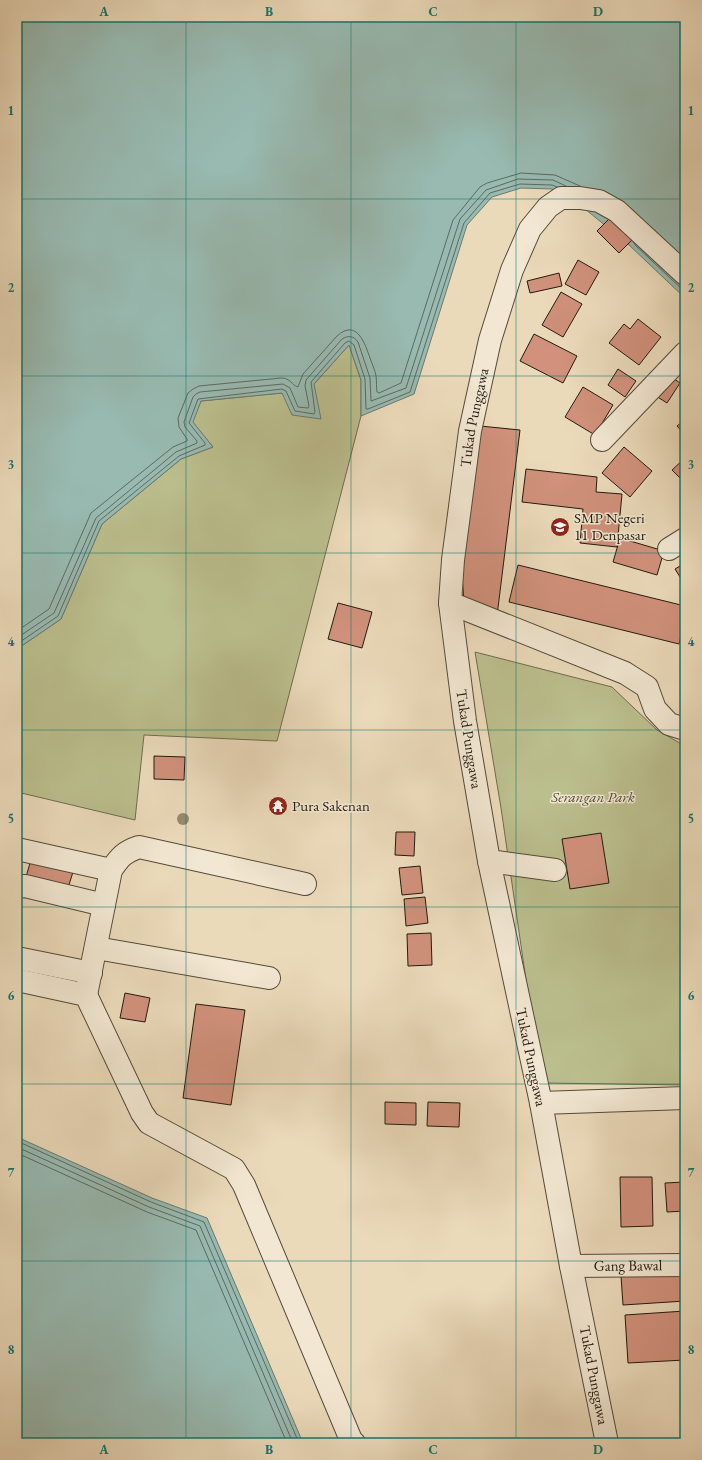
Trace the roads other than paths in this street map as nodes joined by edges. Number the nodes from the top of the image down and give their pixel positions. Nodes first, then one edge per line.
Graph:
1 (685, 274) edge
2 (685, 353) edge
3 (602, 440) dead end
4 (450, 603) junction
5 (685, 729) edge
6 (17, 849) edge
7 (489, 861) junction
8 (111, 870) junction
9 (555, 870) dead end
10 (305, 884) dead end
11 (17, 888) edge
12 (104, 905) junction
13 (96, 948) junction
14 (17, 958) edge
15 (91, 973) junction
16 (269, 978) dead end
17 (17, 980) edge
18 (86, 996) junction
19 (685, 1098) edge
20 (541, 1103) junction
21 (685, 1265) edge
22 (571, 1266) junction
23 (354, 1443) edge
24 (607, 1443) edge

1 - 4 street, Tukad Punggawa
2 - 3 street
4 - 5 street
4 - 7 street, Tukad Punggawa
6 - 8 street
7 - 9 street
7 - 20 street, Tukad Punggawa
8 - 10 street
8 - 12 street
11 - 12 street
12 - 13 street
13 - 15 street
13 - 16 street
14 - 15 street
15 - 18 street
17 - 18 street
18 - 23 street
19 - 20 street
20 - 22 street, Tukad Punggawa
21 - 22 street, Gang Bawal
22 - 24 street, Tukad Punggawa

